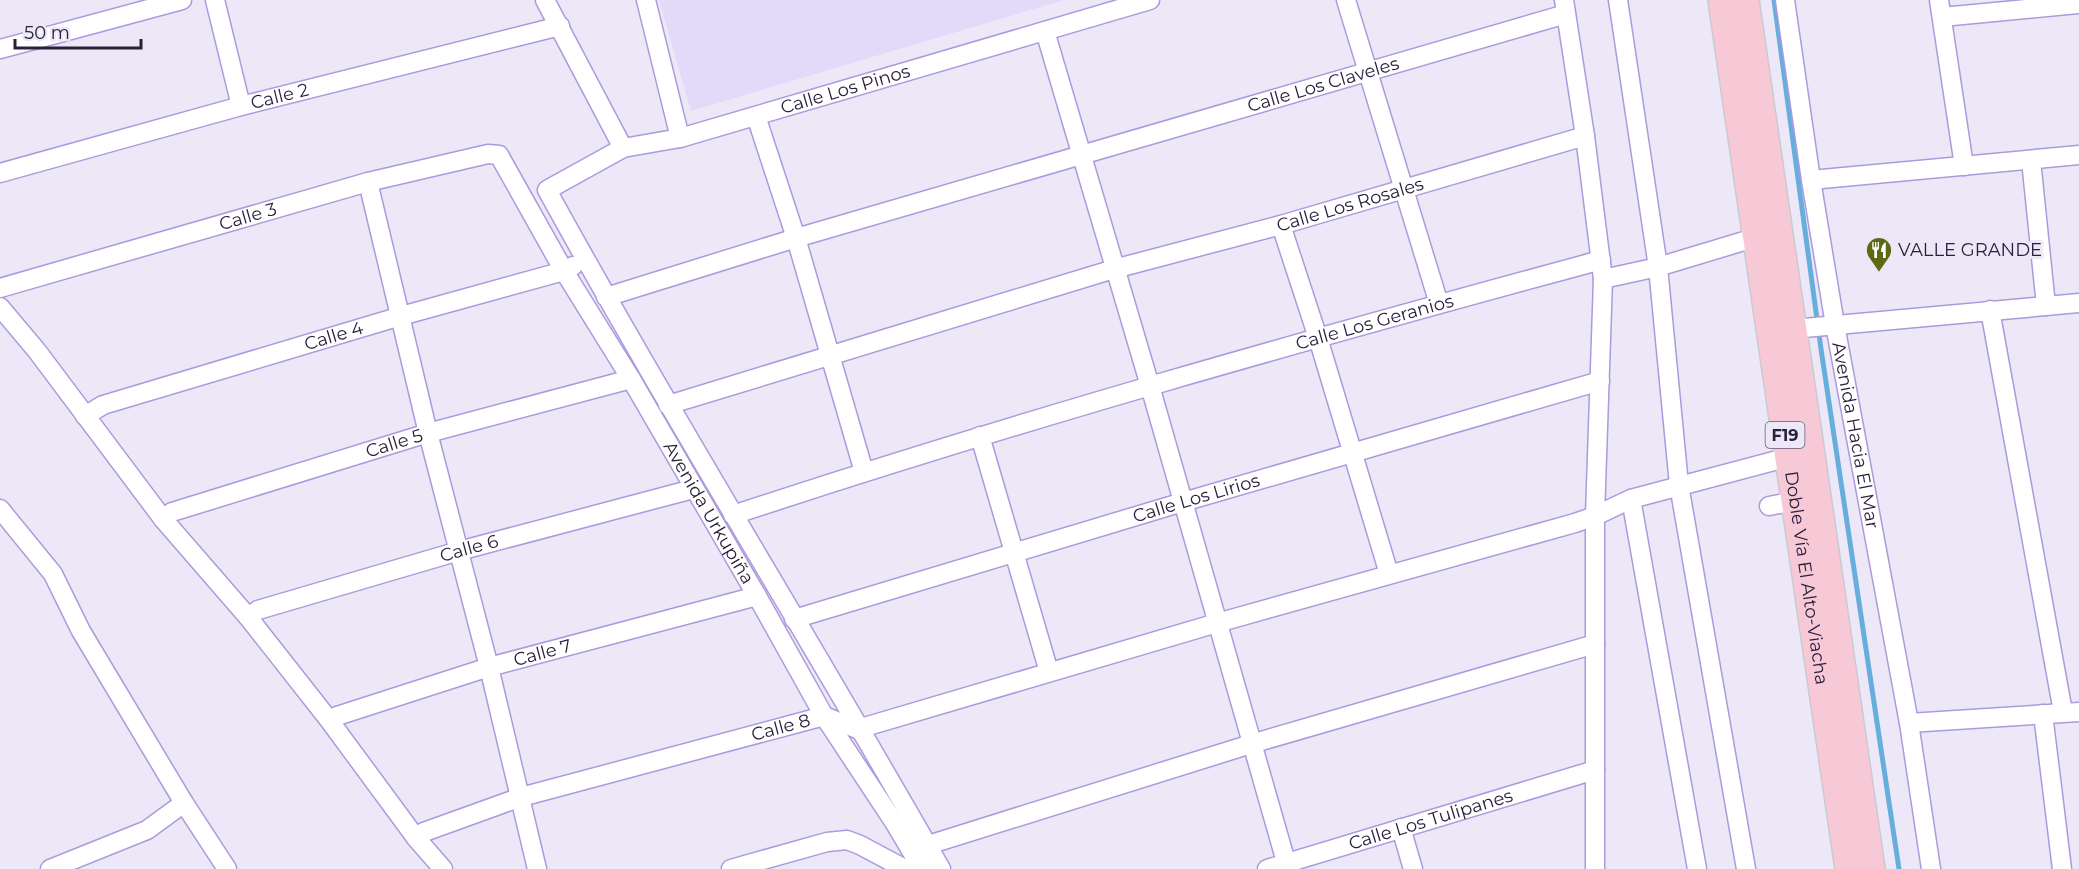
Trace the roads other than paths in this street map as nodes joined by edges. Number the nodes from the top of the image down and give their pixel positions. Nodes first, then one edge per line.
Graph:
1 (182, 0) edge
2 (215, 0) edge
3 (545, 0) edge
4 (646, 0) edge
5 (1150, 0) edge
6 (1346, 0) edge
7 (1618, 0) edge
8 (1722, 0) edge
9 (1745, 0) edge
10 (1785, 0) edge
11 (2079, 4) edge
12 (1565, 7) edge
13 (1941, 9) edge
14 (560, 26) junction
15 (1045, 31) junction
16 (0, 49) edge
17 (1367, 71) junction
18 (241, 106) junction
19 (756, 116) junction
20 (1585, 136) junction
21 (680, 138) junction
22 (623, 148) junction
23 (1082, 154) junction
24 (499, 155) joint
25 (2079, 155) edge
26 (2031, 160) junction
27 (1965, 166) junction
28 (0, 173) edge
29 (1810, 180) junction
30 (368, 182) junction
31 (1403, 189) junction
32 (1281, 225) junction
33 (1757, 237) junction
34 (796, 238) junction
35 (585, 260) junction
36 (1601, 260) junction
37 (1658, 267) junction
38 (1114, 269) junction
39 (564, 270) junction
40 (1603, 279) junction
41 (0, 288) edge
42 (606, 297) junction
43 (2079, 303) edge
44 (1439, 304) junction
45 (2046, 306) junction
46 (0, 307) edge
47 (1990, 310) junction
48 (401, 316) junction
49 (1828, 326) junction
50 (1798, 329) junction
51 (1318, 338) junction
52 (830, 356) junction
53 (631, 379) junction
54 (1600, 381) junction
55 (1150, 386) junction
56 (668, 405) junction
57 (86, 416) junction
58 (428, 433) junction
59 (980, 436) junction
60 (1354, 453) junction
61 (1789, 457) junction
62 (864, 472) junction
63 (1678, 485) junction
64 (693, 489) junction
65 (1631, 499) junction
66 (1183, 502) junction
67 (0, 509) edge
68 (733, 515) junction
69 (1595, 516) junction
70 (163, 519) junction
71 (459, 551) junction
72 (1014, 553) junction
73 (1389, 573) junction
74 (757, 596) junction
75 (248, 617) junction
76 (794, 619) junction
77 (1217, 622) junction
78 (1595, 644) junction
79 (489, 667) junction
80 (1049, 672) junction
81 (2071, 712) edge
82 (2043, 714) junction
83 (824, 716) junction
84 (329, 720) junction
85 (1909, 723) junction
86 (861, 728) junction
87 (1251, 744) junction
88 (1594, 770) junction
89 (521, 797) junction
90 (184, 803) junction
91 (1401, 828) junction
92 (416, 838) junction
93 (928, 845) junction
94 (1287, 866) edge
95 (50, 869) edge
96 (227, 869) edge
97 (443, 869) edge
98 (537, 869) edge
99 (731, 869) edge
100 (905, 869) edge
101 (922, 869) edge
102 (941, 869) edge
103 (1267, 869) edge
104 (1413, 869) edge
105 (1594, 869) edge
106 (1697, 869) edge
107 (1746, 869) edge
108 (1849, 869) edge
109 (1871, 869) edge
110 (1931, 869) edge
111 (2062, 869) edge

1 - 16 street
2 - 18 street
3 - 14 street
4 - 21 street
5 - 15 street, Calle Los Pinos
6 - 17 street
7 - 37 street
8 - 33 highway, Doble Vía El Alto-Viacha / F19
9 - 50 highway, Doble Vía El Alto-Viacha / F19
10 - 29 street, Avenida Hacia El Mar
11 - 13 street
12 - 17 street, Calle Los Claveles
12 - 20 street
13 - 27 street
14 - 18 street, Calle 2
14 - 22 street
15 - 19 street, Calle Los Pinos
15 - 23 street
17 - 23 street, Calle Los Claveles
17 - 31 street
18 - 28 street, Calle 2
19 - 21 street, Calle Los Pinos
19 - 34 street
20 - 31 street, Calle Los Rosales
20 - 36 street
21 - 22 street, Calle Los Pinos
22 - 35 street, Calle Los Pinos
23 - 34 street, Calle Los Claveles
23 - 38 street
24 - 30 street, Calle 3
24 - 39 street, Avenida Urkupiña
25 - 26 street
26 - 27 street
26 - 45 street
27 - 29 street
29 - 49 street, Avenida Hacia El Mar
30 - 41 street, Calle 3
30 - 48 street
31 - 32 street, Calle Los Rosales
31 - 44 street
32 - 38 street, Calle Los Rosales
32 - 51 street
33 - 37 street
33 - 61 highway, Doble Vía El Alto-Viacha / F19
34 - 42 street, Calle Los Claveles
34 - 52 street
35 - 39 street, Calle 4
35 - 42 street
36 - 40 street
36 - 44 street, Calle Los Geranios
37 - 40 street
37 - 63 street
38 - 52 street, Calle Los Rosales
38 - 55 street
39 - 48 street, Calle 4
39 - 53 street, Avenida Urkupiña
40 - 54 street
42 - 56 street
43 - 45 street
44 - 51 street, Calle Los Geranios
45 - 47 street
46 - 57 street
47 - 49 street
47 - 81 street
48 - 57 street, Calle 4
48 - 58 street
49 - 50 street
49 - 85 street, Avenida Hacia El Mar
50 - 109 highway, Doble Vía El Alto-Viacha / F19
51 - 55 street, Calle Los Geranios
51 - 60 street
52 - 56 street, Calle Los Rosales
52 - 62 street
53 - 58 street, Calle 5
53 - 64 street, Avenida Urkupiña
54 - 60 street, Calle Los Lirios
54 - 69 street
55 - 59 street, Calle Los Geranios
55 - 66 street
56 - 68 street
57 - 70 street
58 - 70 street, Calle 5
58 - 71 street
59 - 62 street, Calle Los Geranios
59 - 72 street
60 - 66 street, Calle Los Lirios
60 - 73 street
61 - 63 street
61 - 108 highway, Doble Vía El Alto-Viacha / F19
62 - 68 street, Calle Los Geranios
63 - 65 street
63 - 107 street
64 - 71 street, Calle 6
64 - 74 street, Avenida Urkupiña
65 - 69 street
65 - 106 street
66 - 72 street, Calle Los Lirios
66 - 77 street
67 - 90 street
68 - 76 street
69 - 73 street
69 - 78 street
70 - 75 street
71 - 75 street, Calle 6
71 - 79 street
72 - 76 street, Calle Los Lirios
72 - 80 street
73 - 77 street
74 - 79 street, Calle 7
74 - 83 street, Avenida Urkupiña
75 - 84 street
76 - 86 street
77 - 80 street
77 - 87 street
78 - 87 street
78 - 88 street
79 - 84 street, Calle 7
79 - 89 street
80 - 86 street
81 - 82 street
82 - 85 street
82 - 111 street
83 - 86 street, Calle 8
83 - 89 street, Calle 8
83 - 101 street, Avenida Urkupiña
84 - 92 street
85 - 110 street, Avenida Hacia El Mar
86 - 93 street
87 - 93 street
87 - 94 street
88 - 91 street, Calle Los Tulipanes
88 - 105 street
89 - 92 street, Calle 8
89 - 98 street
90 - 95 street
90 - 96 street
91 - 94 street, Calle Los Tulipanes
91 - 104 street
92 - 97 street
93 - 102 street
94 - 103 street, Calle Los Tulipanes
99 - 100 street

